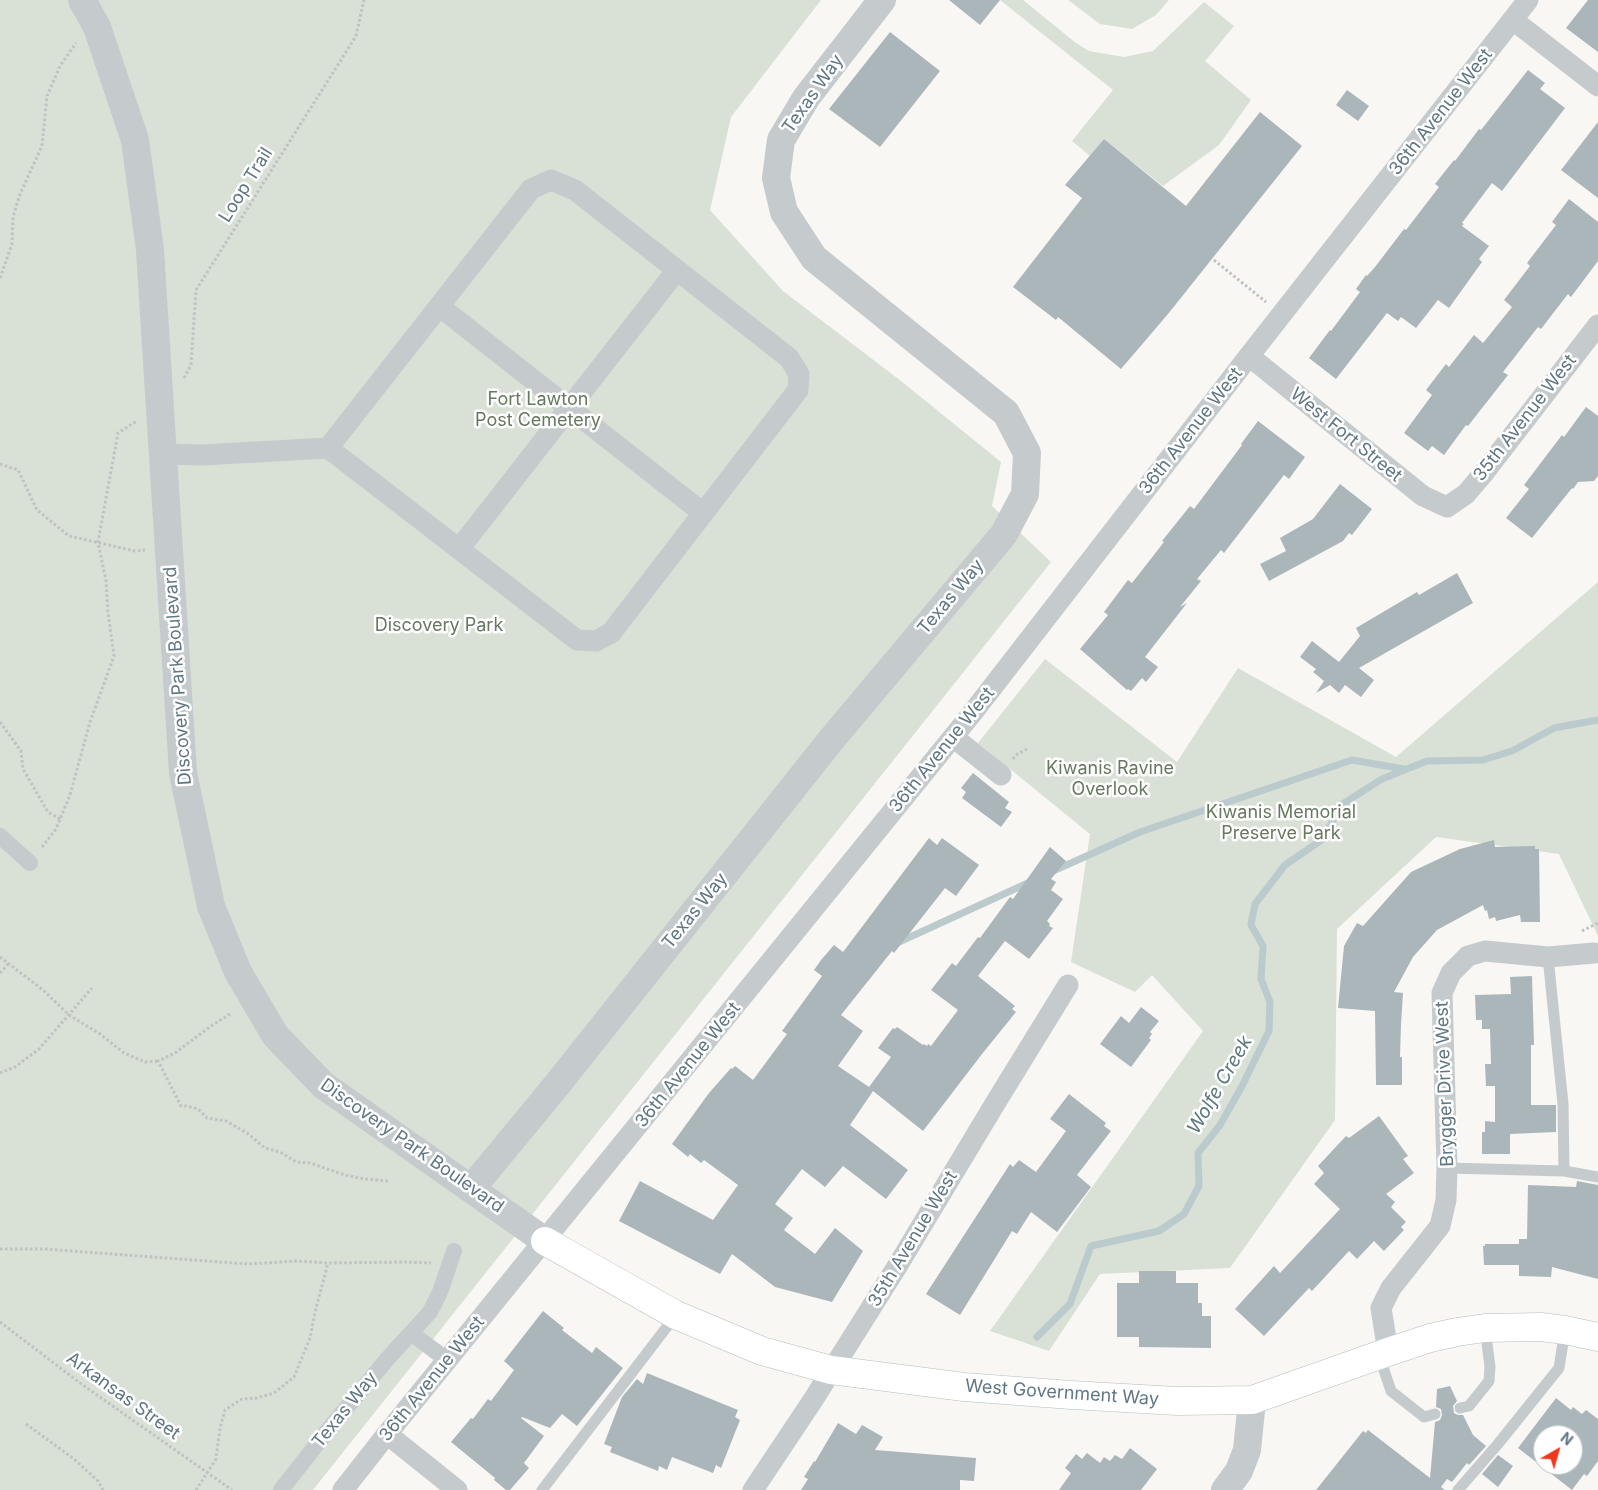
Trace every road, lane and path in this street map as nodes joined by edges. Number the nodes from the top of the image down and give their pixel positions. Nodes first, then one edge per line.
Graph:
1 (82, 0) edge
2 (364, 0) edge
3 (882, 0) edge
4 (1528, 0) edge
5 (1513, 20) junction
6 (96, 27) junction
7 (1598, 86) edge
8 (1214, 260) dead end
9 (677, 270) junction
10 (0, 278) edge
11 (1246, 286) dead end
12 (439, 306) junction
13 (1598, 325) edge
14 (1249, 356) junction
15 (180, 385) dead end
16 (569, 408) junction
17 (140, 418) dead end
18 (328, 448) junction
19 (163, 454) junction
20 (0, 464) edge
21 (1447, 507) joint
22 (703, 513) junction
23 (98, 542) junction
24 (459, 549) junction
25 (152, 550) dead end
26 (0, 722) edge
27 (954, 737) junction
28 (1001, 775) dead end
29 (60, 819) junction
30 (0, 836) edge
31 (41, 848) dead end
32 (30, 863) dead end
33 (1594, 953) dead end
34 (0, 957) edge
35 (1548, 957) junction
36 (8, 964) junction
37 (0, 973) edge
38 (1068, 985) dead end
39 (92, 988) dead end
40 (230, 1014) dead end
41 (70, 1015) junction
42 (158, 1062) junction
43 (0, 1073) edge
44 (1447, 1168) junction
45 (1564, 1171) junction
46 (1598, 1177) edge
47 (389, 1181) dead end
48 (471, 1189) junction
49 (545, 1241) junction
50 (0, 1249) edge
51 (452, 1257) joint
52 (328, 1263) junction
53 (676, 1315) junction
54 (0, 1322) edge
55 (1485, 1328) junction
56 (1565, 1330) junction
57 (412, 1333) junction
58 (1598, 1337) edge
59 (1383, 1353) junction
60 (448, 1360) junction
61 (831, 1370) junction
62 (1252, 1400) junction
63 (1460, 1408) dead end
64 (1435, 1414) dead end
65 (26, 1424) dead end
66 (387, 1434) junction
67 (207, 1472) junction
68 (102, 1490) edge
69 (196, 1490) edge
70 (232, 1490) edge
71 (281, 1490) edge
72 (344, 1490) edge
73 (457, 1490) edge
74 (542, 1490) edge
75 (753, 1490) edge
76 (1225, 1490) edge
77 (1458, 1490) edge

1 - 6 street, Discovery Park Boulevard
2 - 15 path, Loop Trail
3 - 48 street, Texas Way
4 - 5 street, 36th Avenue West
5 - 7 street
5 - 14 street, 36th Avenue West
6 - 10 path
6 - 19 street, Discovery Park Boulevard
8 - 11 path
9 - 12 street
9 - 16 street
9 - 22 street
12 - 16 street
12 - 18 street
13 - 21 street, 35th Avenue West
14 - 21 street, West Fort Street
14 - 27 street, 36th Avenue West
16 - 22 street
16 - 24 street
17 - 23 path
18 - 19 street
18 - 24 street
19 - 48 street, Discovery Park Boulevard
20 - 23 path
22 - 24 street
23 - 25 path
23 - 29 path
26 - 29 path
27 - 28 street
27 - 49 street, 36th Avenue West
29 - 31 path
30 - 32 street
33 - 35 street, Brygger Drive West
34 - 36 path
35 - 44 street, Brygger Drive West
35 - 45 lane
36 - 37 path
36 - 41 path
38 - 61 street, 35th Avenue West
39 - 41 path
40 - 42 path
41 - 42 path
41 - 43 path
42 - 47 path
44 - 45 lane
44 - 59 street, Brygger Drive West
45 - 46 lane
48 - 49 street, Discovery Park Boulevard
49 - 53 main road, West Government Way
49 - 60 street, 36th Avenue West
50 - 52 path
51 - 52 path
51 - 57 street, Texas Way
52 - 67 path
53 - 61 main road, West Government Way
53 - 74 lane
54 - 67 path, Arkansas Street
55 - 56 main road, West Government Way
55 - 59 main road, West Government Way
55 - 63 lane
56 - 58 main road, West Government Way
56 - 77 lane
57 - 60 street
57 - 71 street, Texas Way
59 - 62 main road, West Government Way
59 - 64 lane
60 - 66 street, 36th Avenue West
61 - 62 main road, West Government Way
61 - 75 street, 35th Avenue West
62 - 76 street
65 - 68 path
66 - 72 street, 36th Avenue West
66 - 73 street
67 - 69 path
67 - 70 path, Arkansas Street

